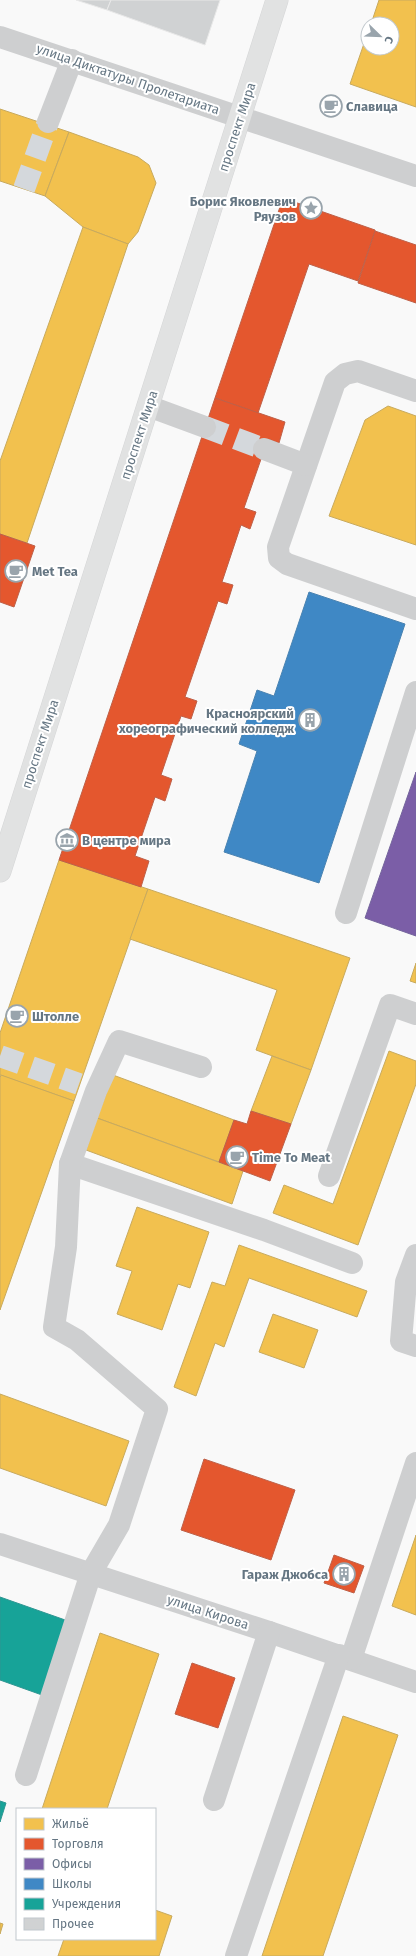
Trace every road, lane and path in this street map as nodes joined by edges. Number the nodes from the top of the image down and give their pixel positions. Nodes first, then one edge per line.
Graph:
1 (277, 0) edge
2 (0, 37) edge
3 (72, 60) junction
4 (240, 117) junction
5 (48, 122) tunnel mouth
6 (416, 176) edge
7 (416, 391) edge
8 (148, 406) junction
9 (205, 427) tunnel mouth
10 (264, 449) tunnel mouth
11 (306, 465) junction
12 (416, 609) edge
13 (416, 692) edge
14 (0, 871) edge
15 (346, 913) dead end
16 (416, 1014) edge
17 (201, 1067) dead end
18 (70, 1164) junction
19 (329, 1176) dead end
20 (416, 1255) edge
21 (352, 1263) dead end
22 (416, 1346) edge
23 (416, 1463) edge
24 (0, 1544) edge
25 (91, 1573) junction
26 (269, 1632) junction
27 (345, 1657) junction
28 (416, 1682) edge
29 (26, 1775) dead end
30 (214, 1800) dead end
31 (236, 1956) edge

1 - 4 main road, проспект Мира
2 - 3 street, улица Диктатуры Пролетариата
3 - 4 street, улица Диктатуры Пролетариата
3 - 5 street
4 - 6 street, улица Диктатуры Пролетариата
4 - 8 main road, проспект Мира
7 - 11 street
8 - 9 street
8 - 14 main road, проспект Мира
10 - 11 street
11 - 12 street
13 - 15 street
16 - 19 street
17 - 18 street
18 - 21 street
18 - 25 street
20 - 22 street
23 - 27 street
24 - 25 street, улица Кирова
25 - 26 street, улица Кирова
25 - 29 street
26 - 27 street, улица Кирова
26 - 30 street
27 - 28 street, улица Кирова
27 - 31 street

